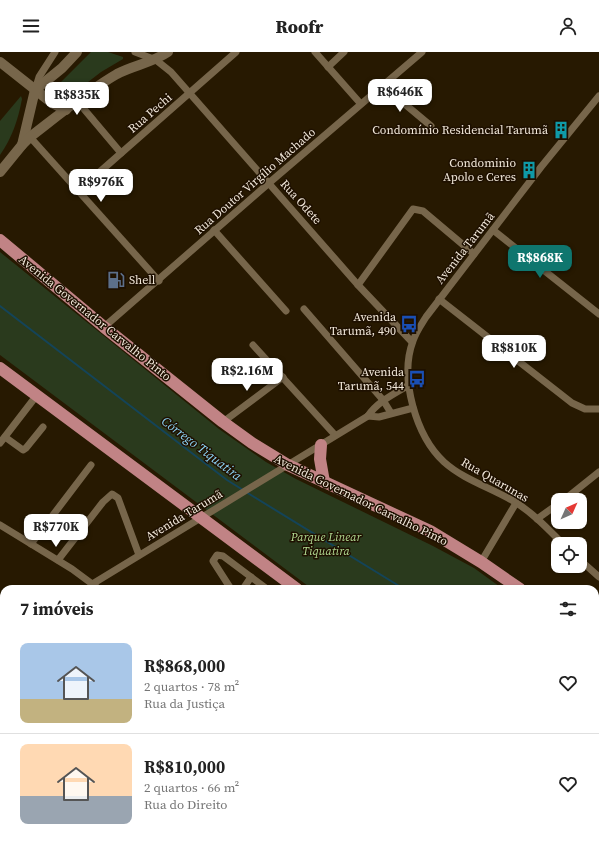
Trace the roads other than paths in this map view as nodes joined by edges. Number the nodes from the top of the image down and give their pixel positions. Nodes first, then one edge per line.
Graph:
1 (55, 52) edge
2 (77, 52) edge
3 (135, 52) edge
4 (168, 52) edge
5 (236, 52) edge
6 (314, 52) edge
7 (344, 52) edge
8 (422, 52) edge
9 (156, 60) junction
10 (0, 62) edge
11 (328, 66) junction
12 (382, 85) junction
13 (35, 90) junction
14 (189, 93) junction
15 (599, 96) edge
16 (78, 102) junction
17 (360, 103) junction
18 (66, 110) junction
19 (431, 126) dead end
20 (30, 137) junction
21 (22, 145) junction
22 (121, 153) junction
23 (0, 172) edge
24 (269, 183) junction
25 (78, 191) junction
26 (214, 230) junction
27 (493, 230) junction
28 (0, 240) edge
29 (474, 254) junction
30 (159, 281) junction
31 (358, 285) junction
32 (439, 299) junction
33 (304, 309) dead end
34 (286, 312) dead end
35 (599, 314) edge
36 (104, 327) junction
37 (412, 342) junction
38 (253, 345) dead end
39 (0, 368) edge
40 (283, 377) junction
41 (409, 385) junction
42 (37, 395) junction
43 (384, 400) junction
44 (413, 408) junction
45 (599, 409) edge
46 (390, 413) junction
47 (368, 416) junction
48 (223, 422) junction
49 (43, 427) dead end
50 (335, 435) junction
51 (2, 440) edge
52 (321, 445) junction
53 (91, 465) dead end
54 (288, 465) junction
55 (599, 472) edge
56 (324, 482) junction
57 (573, 493) edge
58 (516, 503) junction
59 (551, 509) edge
60 (201, 518) junction
61 (537, 519) junction
62 (0, 525) edge
63 (556, 537) edge
64 (32, 544) junction
65 (139, 555) junction
66 (58, 560) junction
67 (481, 562) junction
68 (587, 566) edge
69 (599, 567) edge
70 (593, 572) junction
71 (251, 577) junction
72 (599, 578) edge
73 (94, 583) joint
74 (228, 585) edge
75 (246, 585) edge
76 (262, 585) edge
77 (292, 585) edge
78 (514, 585) edge

1 - 13 street
2 - 13 street
3 - 9 street, Rua Odete
4 - 9 street
5 - 14 street, Rua Pechi
6 - 11 street
7 - 11 street
8 - 12 street, Rua Doutor Virgílio Machado
9 - 14 street, Rua Odete
9 - 16 street
10 - 13 street
11 - 17 street
12 - 17 street, Rua Doutor Virgílio Machado
12 - 19 street
13 - 18 street
13 - 21 street
14 - 22 street, Rua Pechi
14 - 24 street, Rua Odete
15 - 27 street, Avenida Tarumã
16 - 18 street
16 - 22 street
17 - 24 street, Rua Doutor Virgílio Machado
18 - 20 street
20 - 21 street
20 - 25 street
21 - 23 street
22 - 25 street, Rua Pechi
24 - 26 street, Rua Doutor Virgílio Machado
24 - 31 street, Rua Odete
25 - 30 street
26 - 30 street, Rua Doutor Virgílio Machado
26 - 34 street
27 - 29 street, Avenida Tarumã
27 - 35 street
28 - 36 main road, Avenida Governador Carvalho Pinto
29 - 31 street
29 - 32 street, Avenida Tarumã
30 - 36 street, Rua Doutor Virgílio Machado
31 - 37 street, Rua Odete
32 - 37 street, Avenida Tarumã
32 - 45 street
33 - 43 street
36 - 48 main road, Avenida Governador Carvalho Pinto
37 - 41 street, Avenida Tarumã
38 - 40 street
39 - 42 main road
40 - 48 street
40 - 50 street
41 - 43 street, Avenida Tarumã
41 - 44 street, Rua Quarunas
42 - 51 street
42 - 60 main road
43 - 46 street
43 - 47 street, Avenida Tarumã
44 - 46 street, Avenida Tarumã
44 - 58 street, Rua Quarunas
46 - 47 street, Avenida Tarumã
47 - 50 street, Avenida Tarumã
48 - 54 main road, Avenida Governador Carvalho Pinto
49 - 51 street
50 - 52 street, Avenida Tarumã
52 - 54 street, Avenida Tarumã
52 - 56 main road
53 - 64 street
54 - 56 main road, Avenida Governador Carvalho Pinto
54 - 60 street, Avenida Tarumã
55 - 57 street
56 - 67 main road, Avenida Governador Carvalho Pinto
58 - 61 street, Rua Quarunas
58 - 67 street
59 - 61 street
60 - 65 street, Avenida Tarumã
60 - 77 main road
61 - 63 street, Rua Quarunas
62 - 64 street
64 - 66 street
65 - 66 street
65 - 73 street, Avenida Tarumã
66 - 73 street
67 - 78 main road, Avenida Governador Carvalho Pinto
68 - 70 street
69 - 70 street
70 - 72 street
71 - 74 street
71 - 75 street
71 - 76 street

